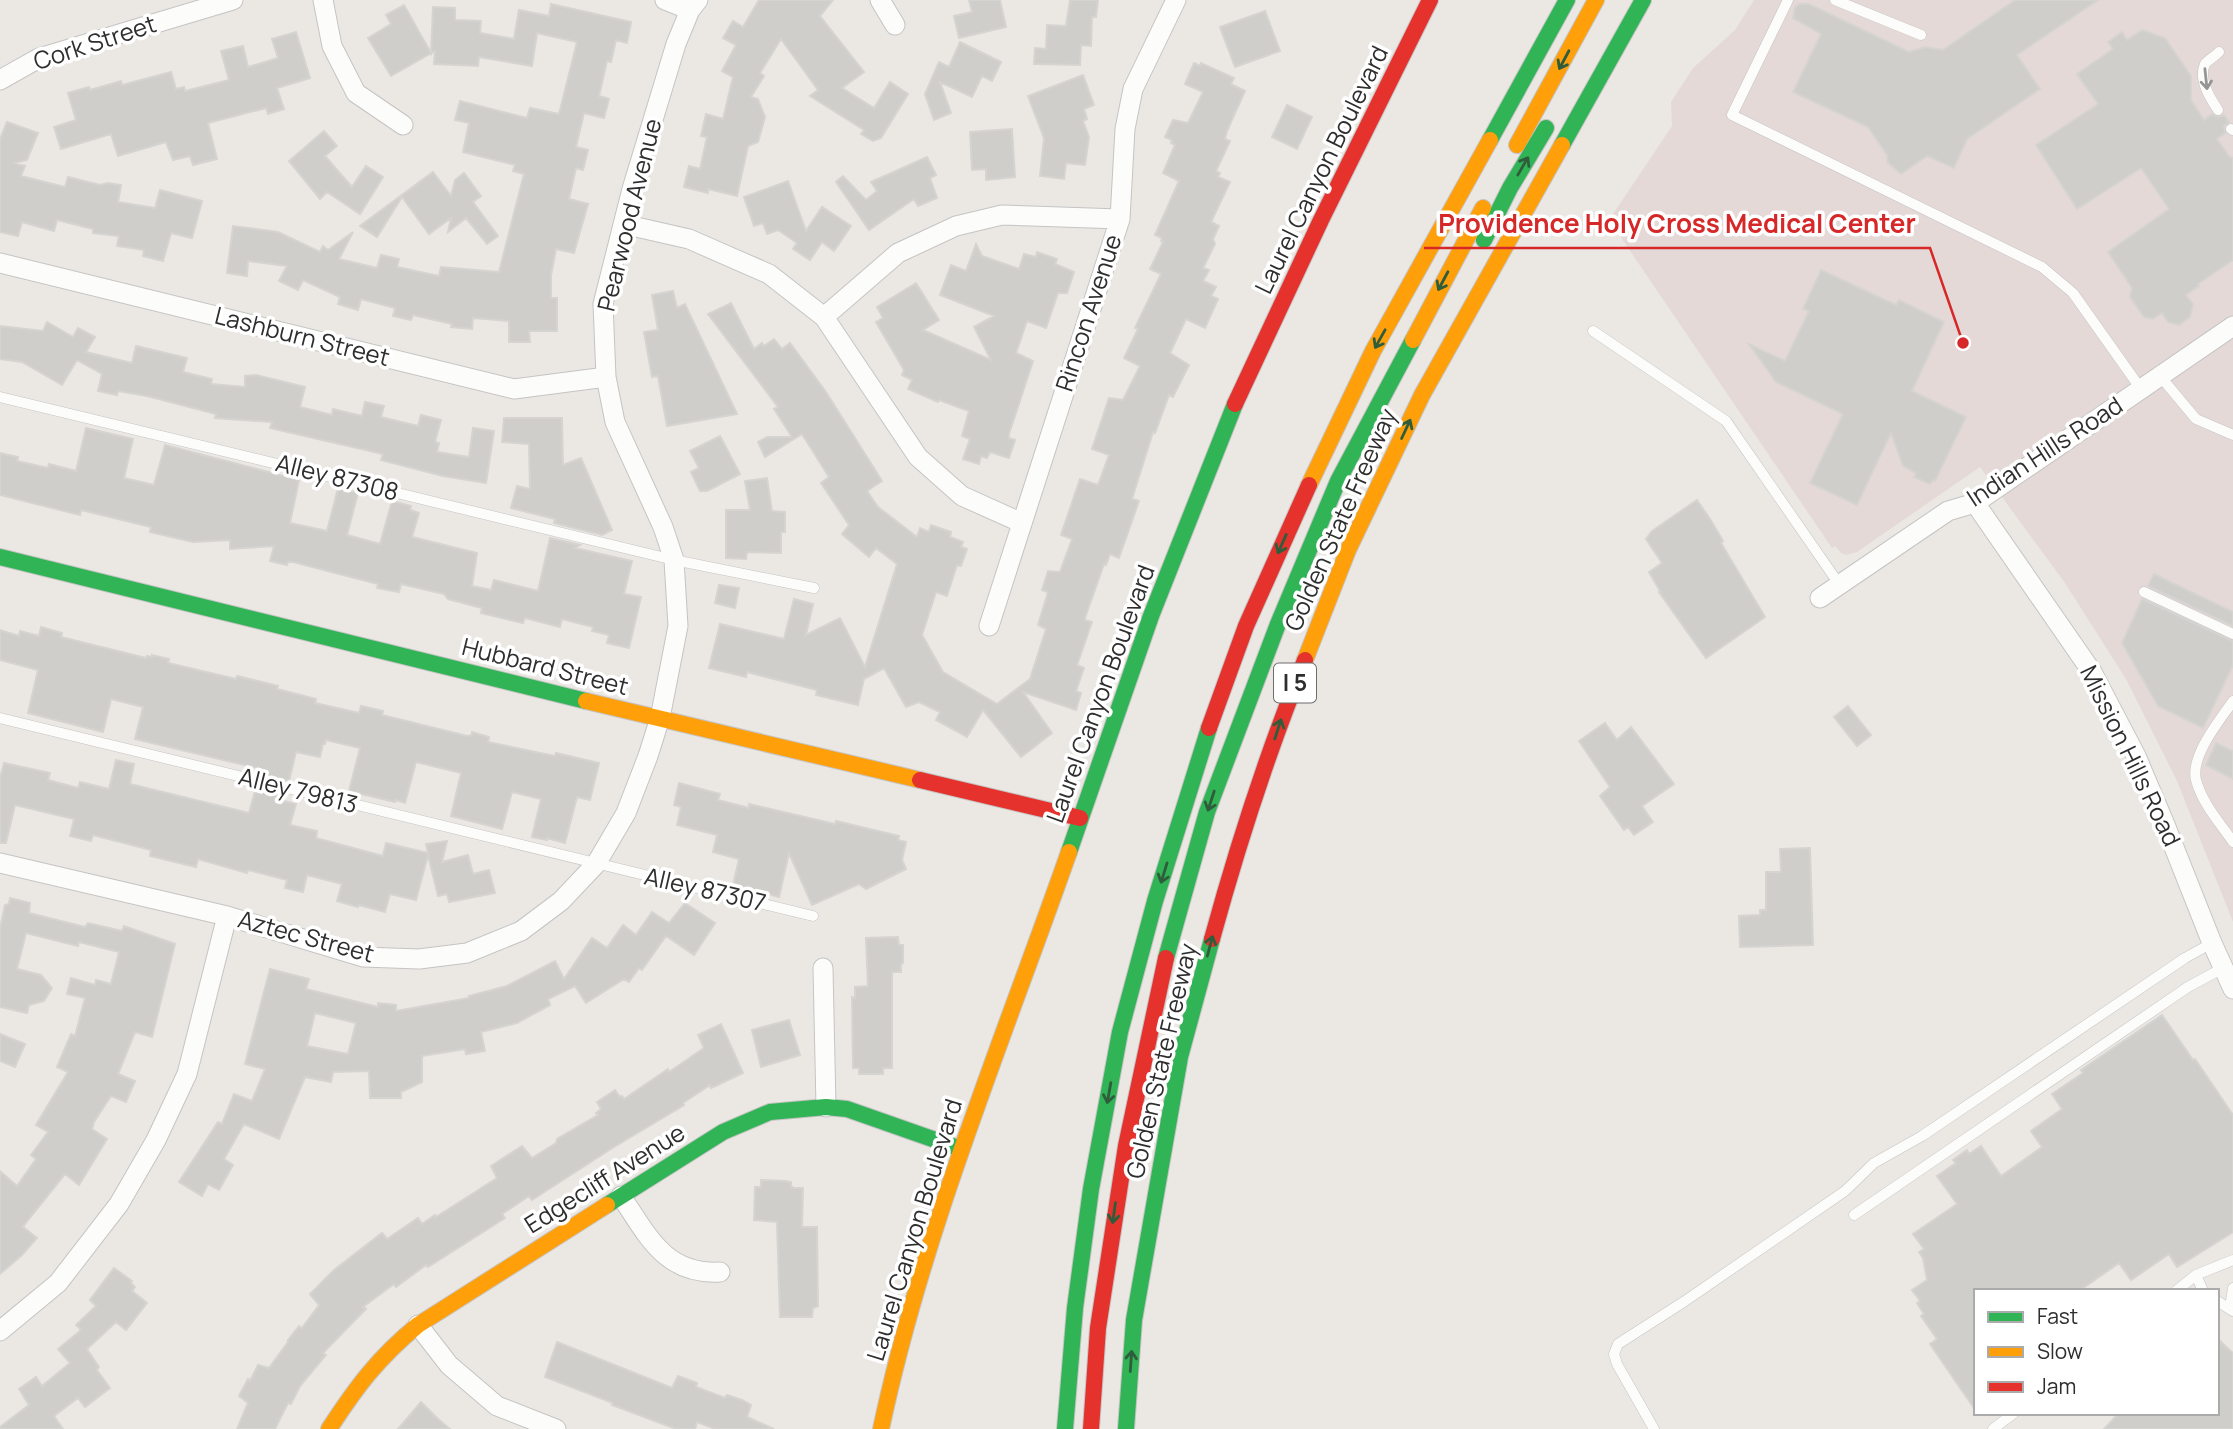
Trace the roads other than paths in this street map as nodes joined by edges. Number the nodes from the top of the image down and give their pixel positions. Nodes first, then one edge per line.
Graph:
1 (233, 0) edge
2 (323, 0) edge
3 (665, 0) edge
4 (880, 0) edge
5 (1176, 0) edge
6 (1430, 0) edge
7 (1567, 0) edge
8 (1596, 0) edge
9 (1643, 0) edge
10 (1788, 0) edge
11 (1835, 0) edge
12 (694, 5) edge
13 (895, 25) dead end
14 (1921, 35) dead end
15 (2219, 52) dead end
16 (0, 80) edge
17 (2218, 110) dead end
18 (1551, 119) dead end
19 (403, 125) dead end
20 (1120, 219) junction
21 (623, 224) junction
22 (1480, 248) dead end
23 (0, 263) edge
24 (824, 317) junction
25 (2233, 326) edge
26 (1593, 331) dead end
27 (2160, 376) junction
28 (606, 377) junction
29 (2141, 389) junction
30 (0, 397) edge
31 (2233, 435) edge
32 (1975, 503) junction
33 (1023, 523) junction
34 (1330, 542) dead end
35 (0, 557) edge
36 (674, 560) junction
37 (1839, 584) junction
38 (814, 588) dead end
39 (2144, 592) dead end
40 (1820, 598) dead end
41 (1300, 612) dead end
42 (989, 626) dead end
43 (2233, 634) edge
44 (1286, 647) dead end
45 (2233, 701) edge
46 (0, 718) edge
47 (660, 718) junction
48 (1259, 719) dead end
49 (1080, 818) junction
50 (2233, 842) edge
51 (0, 863) edge
52 (596, 864) junction
53 (227, 916) junction
54 (813, 916) dead end
55 (2212, 943) junction
56 (823, 968) dead end
57 (2223, 968) junction
58 (2233, 989) edge
59 (1168, 1027) dead end
60 (826, 1107) junction
61 (961, 1149) junction
62 (621, 1196) junction
63 (1854, 1215) dead end
64 (2232, 1261) edge
65 (720, 1272) dead end
66 (2233, 1274) edge
67 (2196, 1275) junction
68 (1121, 1286) dead end
69 (2233, 1288) edge
70 (2178, 1289) edge
71 (2202, 1289) edge
72 (2232, 1309) edge
73 (418, 1325) junction
74 (0, 1331) edge
75 (1113, 1341) dead end
76 (2011, 1415) edge
77 (329, 1429) edge
78 (556, 1429) edge
79 (881, 1429) edge
80 (1065, 1429) edge
81 (1091, 1429) edge
82 (1106, 1429) edge
83 (1126, 1429) edge
84 (1654, 1429) edge
85 (1993, 1429) edge

1 - 16 street, Cork Street
2 - 19 street
3 - 12 street
4 - 13 street
5 - 20 street, Rincon Avenue
6 - 49 main road, Laurel Canyon Boulevard
7 -> 80 main road, Golden State Freeway
8 -> 81 main road
83 -> 9 main road, Golden State Freeway / I 5
10 - 29 lane
11 - 14 lane
12 - 21 street, Pearwood Avenue
15 -> 17 lane
22 -> 18 main road
20 - 24 street
20 - 33 street, Rincon Avenue
21 - 24 street
21 - 28 street, Pearwood Avenue
23 - 28 street, Lashburn Street
24 - 33 street
25 - 27 street, Indian Hills Road
26 - 37 lane
27 - 29 street, Indian Hills Road
27 - 31 lane
28 - 36 street, Pearwood Avenue
29 - 32 street, Indian Hills Road
30 - 36 lane, Alley 87308
32 - 37 street, Indian Hills Road
32 - 55 street, Mission Hills Road
33 - 42 street, Rincon Avenue
34 - 41 main road
35 - 47 main road, Hubbard Street
36 - 38 lane, Alley 87308
36 - 47 street, Pearwood Avenue
37 - 40 street, Indian Hills Road
39 - 43 lane
44 - 48 main road
45 - 50 lane
46 - 52 lane, Alley 79813
47 - 49 main road, Hubbard Street
47 - 52 street, Aztec Street
49 - 61 main road, Laurel Canyon Boulevard
51 - 53 street, Aztec Street
52 - 53 street, Aztec Street
52 - 54 lane, Alley 87307
53 - 74 street
55 - 57 street, Mission Hills Road
55 - 84 lane
56 - 60 street
57 - 58 street, Mission Hills Road
57 - 63 lane
59 - 68 main road
60 - 61 main road, Edgecliff Avenue
60 - 62 main road, Edgecliff Avenue
61 - 79 main road, Laurel Canyon Boulevard
62 - 65 street
62 - 73 main road, Edgecliff Avenue
64 - 66 lane
64 - 67 lane
67 - 70 lane
67 - 71 lane
69 - 72 lane
73 - 77 main road, Edgecliff Avenue
73 - 78 street
75 - 82 main road
76 - 85 lane

